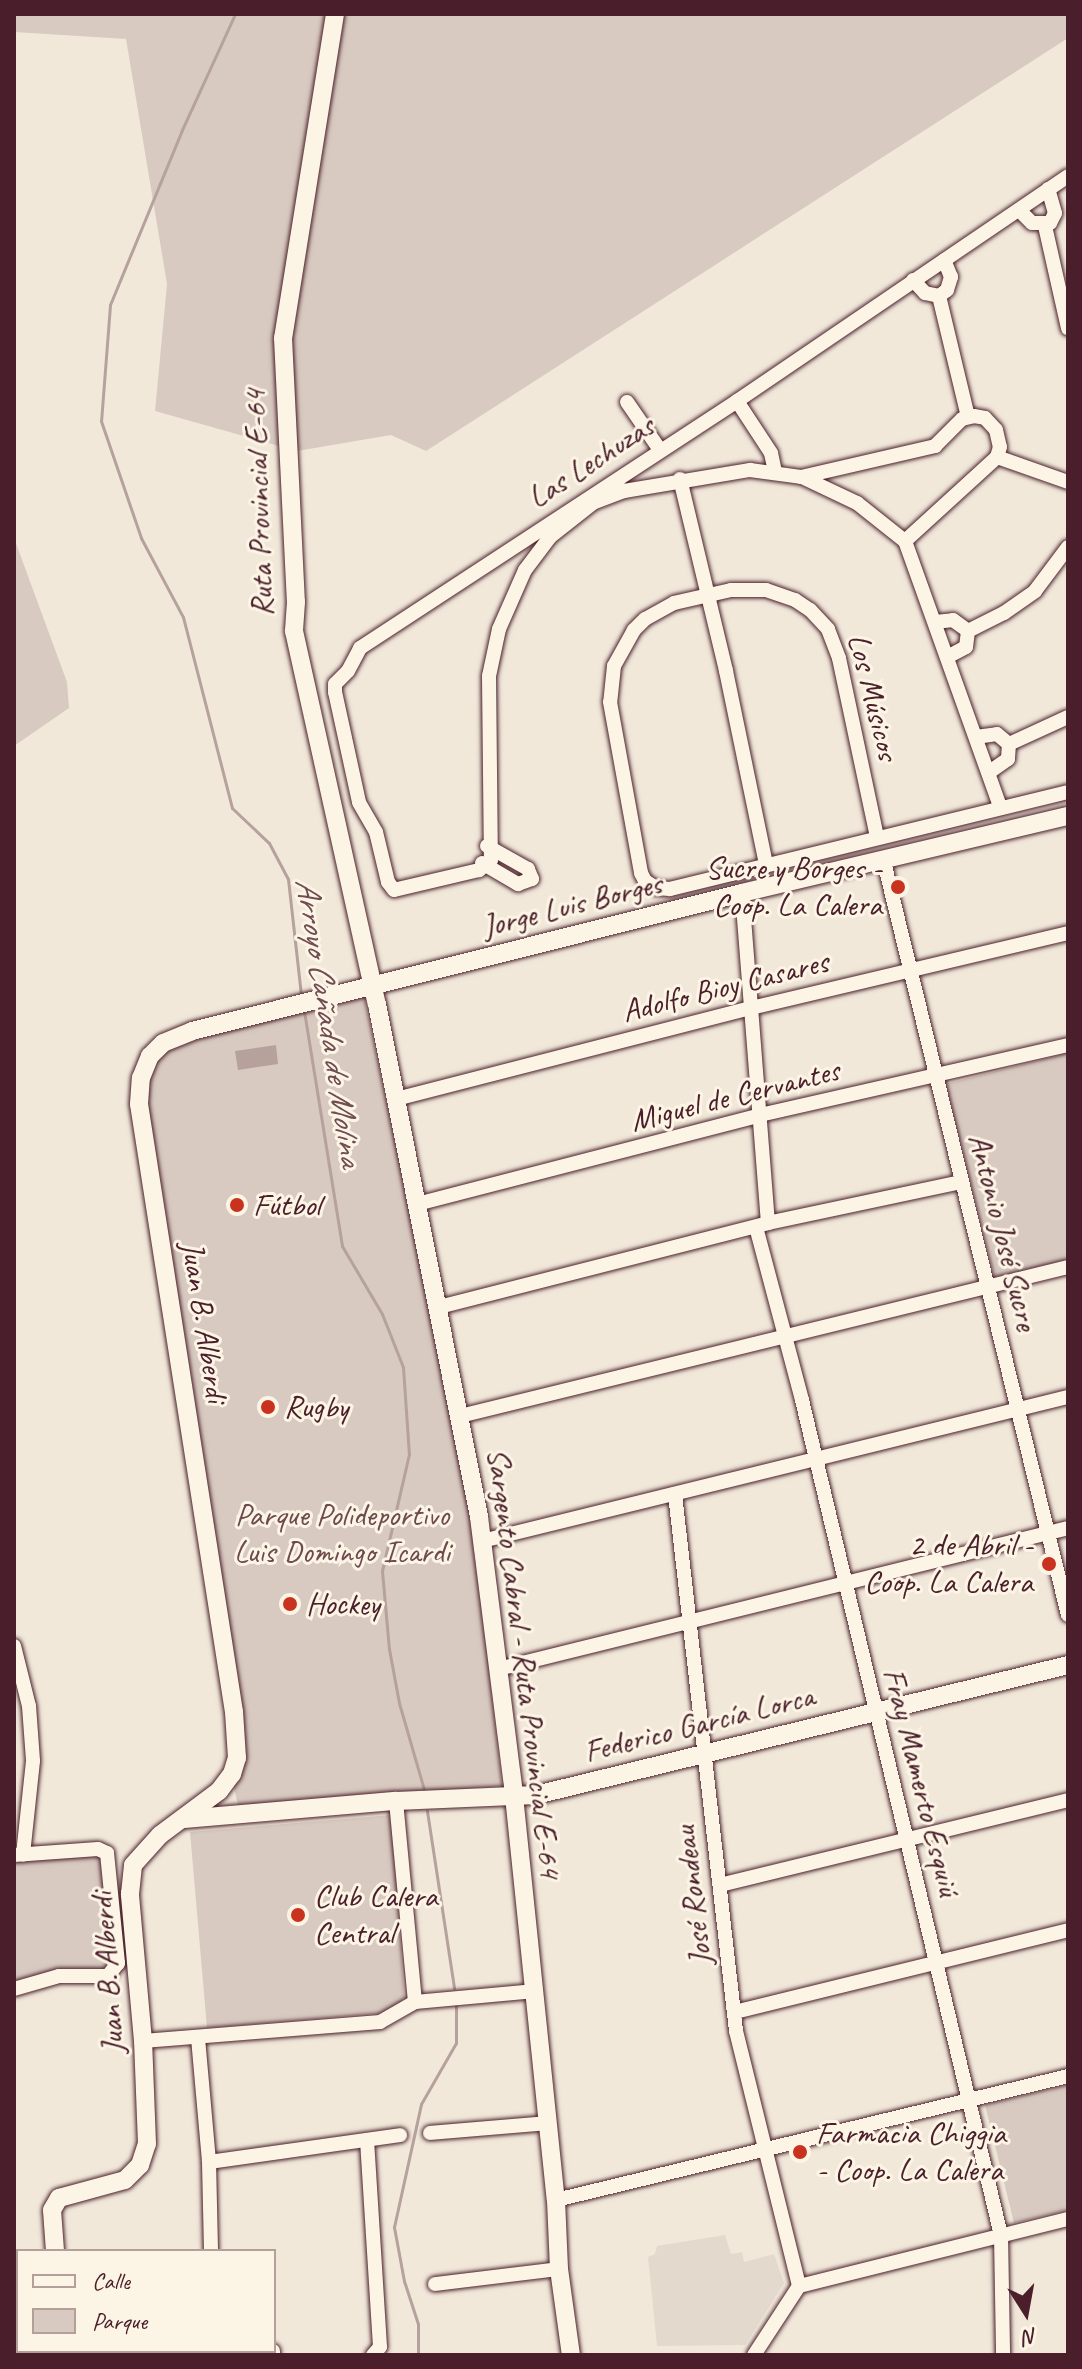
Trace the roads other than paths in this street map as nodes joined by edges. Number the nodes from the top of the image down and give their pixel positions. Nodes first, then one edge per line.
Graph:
1 (335, 14) edge
2 (1068, 176) edge
3 (1048, 189) junction
4 (1019, 210) junction
5 (1045, 226) junction
6 (944, 260) junction
7 (913, 280) junction
8 (939, 296) junction
9 (1068, 328) edge
10 (737, 401) junction
11 (627, 402) dead end
12 (968, 417) junction
13 (660, 450) junction
14 (999, 452) junction
15 (838, 468) junction
16 (775, 472) junction
17 (1068, 475) edge
18 (801, 477) junction
19 (680, 479) junction
20 (610, 482) junction
21 (1068, 482) edge
22 (832, 490) junction
23 (624, 491) junction
24 (564, 519) junction
25 (905, 541) junction
26 (1068, 547) edge
27 (505, 552) junction
28 (521, 568) junction
29 (706, 594) junction
30 (935, 622) junction
31 (968, 631) junction
32 (947, 657) junction
33 (1068, 717) edge
34 (976, 737) junction
35 (1009, 744) junction
36 (988, 773) junction
37 (1068, 792) edge
38 (1000, 807) junction
39 (1068, 816) edge
40 (877, 837) junction
41 (488, 846) junction
42 (884, 862) junction
43 (483, 863) junction
44 (766, 864) junction
45 (742, 893) junction
46 (1068, 933) edge
47 (910, 973) junction
48 (371, 985) junction
49 (751, 1008) junction
50 (1068, 1045) edge
51 (147, 1062) joint
52 (934, 1076) junction
53 (396, 1099) junction
54 (760, 1115) junction
55 (961, 1182) junction
56 (417, 1204) junction
57 (762, 1225) junction
58 (1068, 1267) edge
59 (988, 1287) junction
60 (439, 1307) junction
61 (782, 1335) junction
62 (1068, 1397) edge
63 (1019, 1409) junction
64 (460, 1416) junction
65 (816, 1460) junction
66 (675, 1494) junction
67 (1068, 1528) edge
68 (1049, 1533) junction
69 (482, 1541) junction
70 (845, 1584) junction
71 (1068, 1615) edge
72 (690, 1622) junction
73 (14, 1646) edge
74 (1068, 1665) edge
75 (498, 1669) junction
76 (875, 1712) junction
77 (704, 1755) junction
78 (232, 1774) junction
79 (514, 1796) junction
80 (1068, 1800) edge
81 (396, 1801) junction
82 (244, 1814) junction
83 (183, 1819) junction
84 (907, 1839) junction
85 (19, 1854) edge
86 (720, 1885) junction
87 (1068, 1930) edge
88 (935, 1963) junction
89 (14, 1989) edge
90 (535, 1991) junction
91 (415, 2002) junction
92 (735, 2012) junction
93 (198, 2038) junction
94 (143, 2041) junction
95 (1068, 2076) edge
96 (970, 2100) junction
97 (548, 2123) junction
98 (430, 2133) dead end
99 (400, 2135) dead end
100 (367, 2140) junction
101 (765, 2151) junction
102 (209, 2162) junction
103 (556, 2200) junction
104 (1068, 2219) edge
105 (1001, 2235) junction
106 (55, 2249) edge
107 (211, 2249) edge
108 (559, 2269) junction
109 (435, 2284) dead end
110 (799, 2286) junction
111 (373, 2355) edge
112 (571, 2355) edge
113 (754, 2355) edge
114 (1003, 2355) edge

1 - 48 street, Ruta Provincial E-64
2 - 3 street, Las Lechuzas
3 - 4 street, Las Lechuzas
3 - 5 street
4 - 5 street
4 - 6 street, Las Lechuzas
5 - 9 street
6 - 7 street, Las Lechuzas
6 - 8 street
7 - 8 street
7 - 10 street, Las Lechuzas
8 - 12 street
10 - 13 street, Las Lechuzas
10 - 16 street
11 - 13 street
12 - 14 street
12 - 15 street
13 - 20 street, Las Lechuzas
14 - 17 street
14 - 21 street
14 - 25 street
15 - 18 street
15 - 22 street
16 - 18 street
16 - 19 street
18 - 22 street
19 - 23 street
19 - 29 street
20 - 23 street
20 - 24 street, Las Lechuzas
22 - 25 street
23 - 24 street
24 - 27 street, Las Lechuzas
24 - 28 street
25 - 30 street
26 - 31 street
27 - 28 street
27 - 43 street, Las Lechuzas
28 - 41 street
29 - 40 street, Los Músicos
29 - 44 street
29 - 44 street, Los Músicos
30 - 31 street
30 - 32 street
31 - 32 street
32 - 34 street
33 - 35 street
34 - 35 street
34 - 36 street
35 - 36 street
36 - 38 street
37 - 38 street
38 - 40 street
39 - 42 street, Jorge Luis Borges
40 - 44 street
41 - 43 street
41 - 43 street
42 - 45 street, Jorge Luis Borges
42 - 47 street, Antonio José Sucre
45 - 48 street, Jorge Luis Borges
45 - 49 street, Fray Mamerto Esquiú
46 - 47 street, Adolfo Bioy Casares
47 - 49 street, Adolfo Bioy Casares
47 - 52 street, Antonio José Sucre
48 - 51 street, Jorge Luis Borges
48 - 53 street, Sargento Cabral - Ruta Provincial E-64
49 - 53 street, Adolfo Bioy Casares
49 - 54 street, Fray Mamerto Esquiú
50 - 52 street, Miguel de Cervantes
51 - 78 street, Juan B. Alberdi
52 - 54 street, Miguel de Cervantes
52 - 55 street, Antonio José Sucre
53 - 56 street, Sargento Cabral - Ruta Provincial E-64
54 - 56 street, Miguel de Cervantes
54 - 57 street, Fray Mamerto Esquiú
55 - 57 street
55 - 59 street, Antonio José Sucre
56 - 60 street, Sargento Cabral - Ruta Provincial E-64
57 - 60 street
57 - 61 street, Fray Mamerto Esquiú
58 - 59 street
59 - 61 street
59 - 63 street, Antonio José Sucre
60 - 64 street, Sargento Cabral - Ruta Provincial E-64
61 - 64 street
61 - 65 street, Fray Mamerto Esquiú
62 - 63 street
63 - 65 street
63 - 68 street, Antonio José Sucre
64 - 69 street, Sargento Cabral - Ruta Provincial E-64
65 - 66 street
65 - 70 street, Fray Mamerto Esquiú
66 - 69 street
66 - 72 street, José Rondeau
67 - 68 street
68 - 70 street
68 - 71 street, Antonio José Sucre
69 - 75 street, Sargento Cabral - Ruta Provincial E-64
70 - 72 street
70 - 76 street, Fray Mamerto Esquiú
72 - 75 street
72 - 77 street, José Rondeau
73 - 85 street
74 - 76 street, Federico García Lorca
75 - 79 street, Sargento Cabral - Ruta Provincial E-64
76 - 77 street, Federico García Lorca
76 - 84 street, Fray Mamerto Esquiú
77 - 79 street, Federico García Lorca
77 - 86 street, José Rondeau
78 - 82 street
78 - 83 street, Juan B. Alberdi
79 - 81 street, Federico García Lorca
79 - 90 street, Sargento Cabral - Ruta Provincial E-64
80 - 84 street
81 - 82 street, Federico García Lorca
81 - 91 street
82 - 83 street, Federico García Lorca
83 - 94 street, Juan B. Alberdi
84 - 86 street
84 - 88 street, Fray Mamerto Esquiú
85 - 89 street
86 - 92 street, José Rondeau
87 - 88 street
88 - 92 street
88 - 96 street, Fray Mamerto Esquiú
90 - 91 street
90 - 97 street, Sargento Cabral - Ruta Provincial E-64
91 - 93 street
92 - 101 street, José Rondeau
93 - 94 street
93 - 102 street
94 - 106 street, Juan B. Alberdi
95 - 96 street
96 - 101 street
96 - 105 street, Fray Mamerto Esquiú
97 - 98 street
97 - 103 street, Sargento Cabral - Ruta Provincial E-64
99 - 100 street
100 - 102 street
100 - 111 street
101 - 103 street
101 - 110 street, José Rondeau
102 - 107 street
103 - 108 street, Sargento Cabral - Ruta Provincial E-64
104 - 105 street
105 - 110 street
105 - 114 street, Fray Mamerto Esquiú
108 - 109 street
108 - 112 street, Sargento Cabral - Ruta Provincial E-64
110 - 113 street

